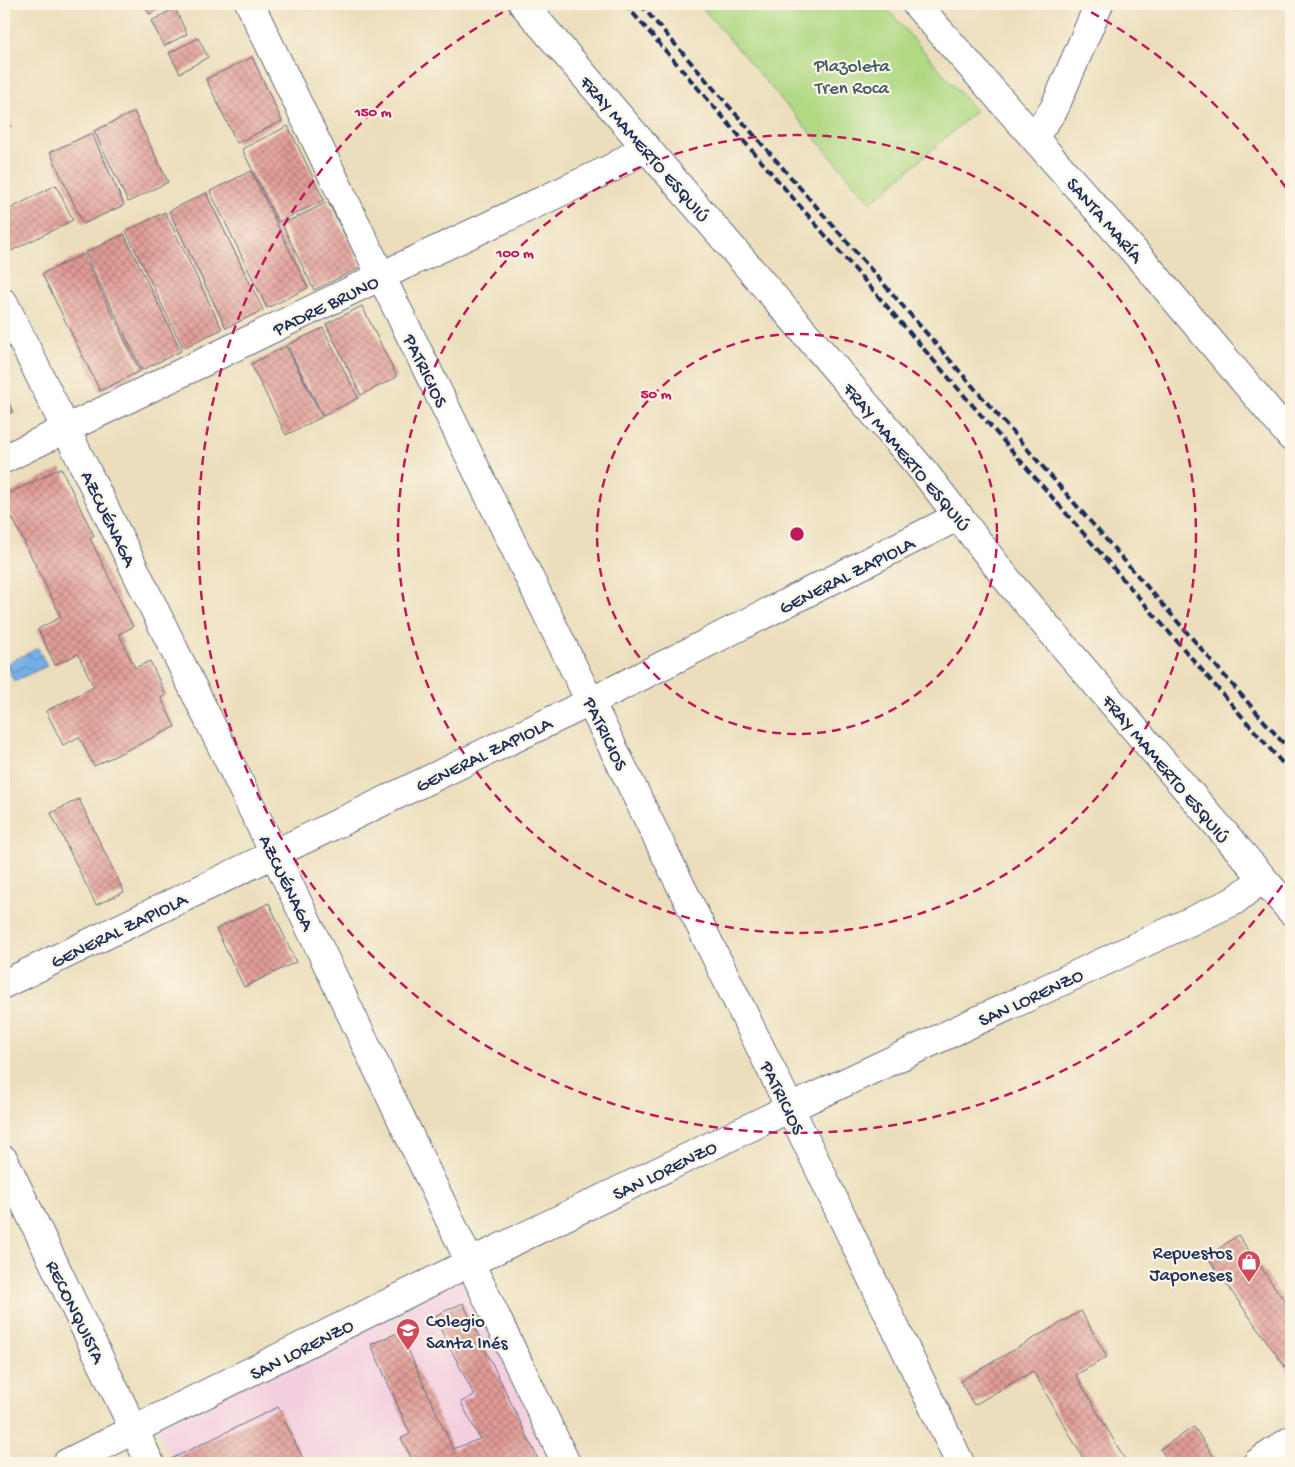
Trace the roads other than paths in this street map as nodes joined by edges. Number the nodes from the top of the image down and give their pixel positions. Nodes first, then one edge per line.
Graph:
1 (250, 4) edge
2 (523, 4) edge
3 (916, 4) edge
4 (1099, 4) edge
5 (1034, 136) junction
6 (646, 148) junction
7 (381, 276) junction
8 (4, 303) edge
9 (67, 429) junction
10 (1291, 437) edge
11 (4, 459) edge
12 (959, 516) junction
13 (592, 701) junction
14 (274, 853) junction
15 (1262, 879) junction
16 (1291, 911) edge
17 (4, 984) edge
18 (790, 1108) junction
19 (4, 1160) edge
20 (469, 1263) junction
21 (135, 1431) junction
22 (1291, 1440) edge
23 (67, 1463) edge
24 (150, 1463) edge
25 (566, 1463) edge
26 (960, 1463) edge
27 (1257, 1463) edge

1 - 7 street, PATRICIOS
2 - 6 street, FRAY MAMERTO ESQUIÚ
3 - 5 street, SANTA MARÍA
4 - 5 street
5 - 10 street, SANTA MARÍA
6 - 7 street, PADRE BRUNO
6 - 12 street, FRAY MAMERTO ESQUIÚ
7 - 9 street, PADRE BRUNO
7 - 13 street, PATRICIOS
8 - 9 street, AZCUÉNAGA
9 - 11 street, PADRE BRUNO
9 - 14 street, AZCUÉNAGA
12 - 13 street, GENERAL ZAPIOLA
12 - 15 street, FRAY MAMERTO ESQUIÚ
13 - 14 street, GENERAL ZAPIOLA
13 - 18 street, PATRICIOS
14 - 17 street, GENERAL ZAPIOLA
14 - 20 street, AZCUÉNAGA
15 - 16 street, FRAY MAMERTO ESQUIÚ
15 - 18 street, SAN LORENZO
18 - 20 street, SAN LORENZO
18 - 26 street, PATRICIOS
19 - 21 street, RECONQUISTA
20 - 21 street, SAN LORENZO
20 - 25 street, AZCUÉNAGA
21 - 23 street, SAN LORENZO
21 - 24 street, RECONQUISTA
22 - 27 street

